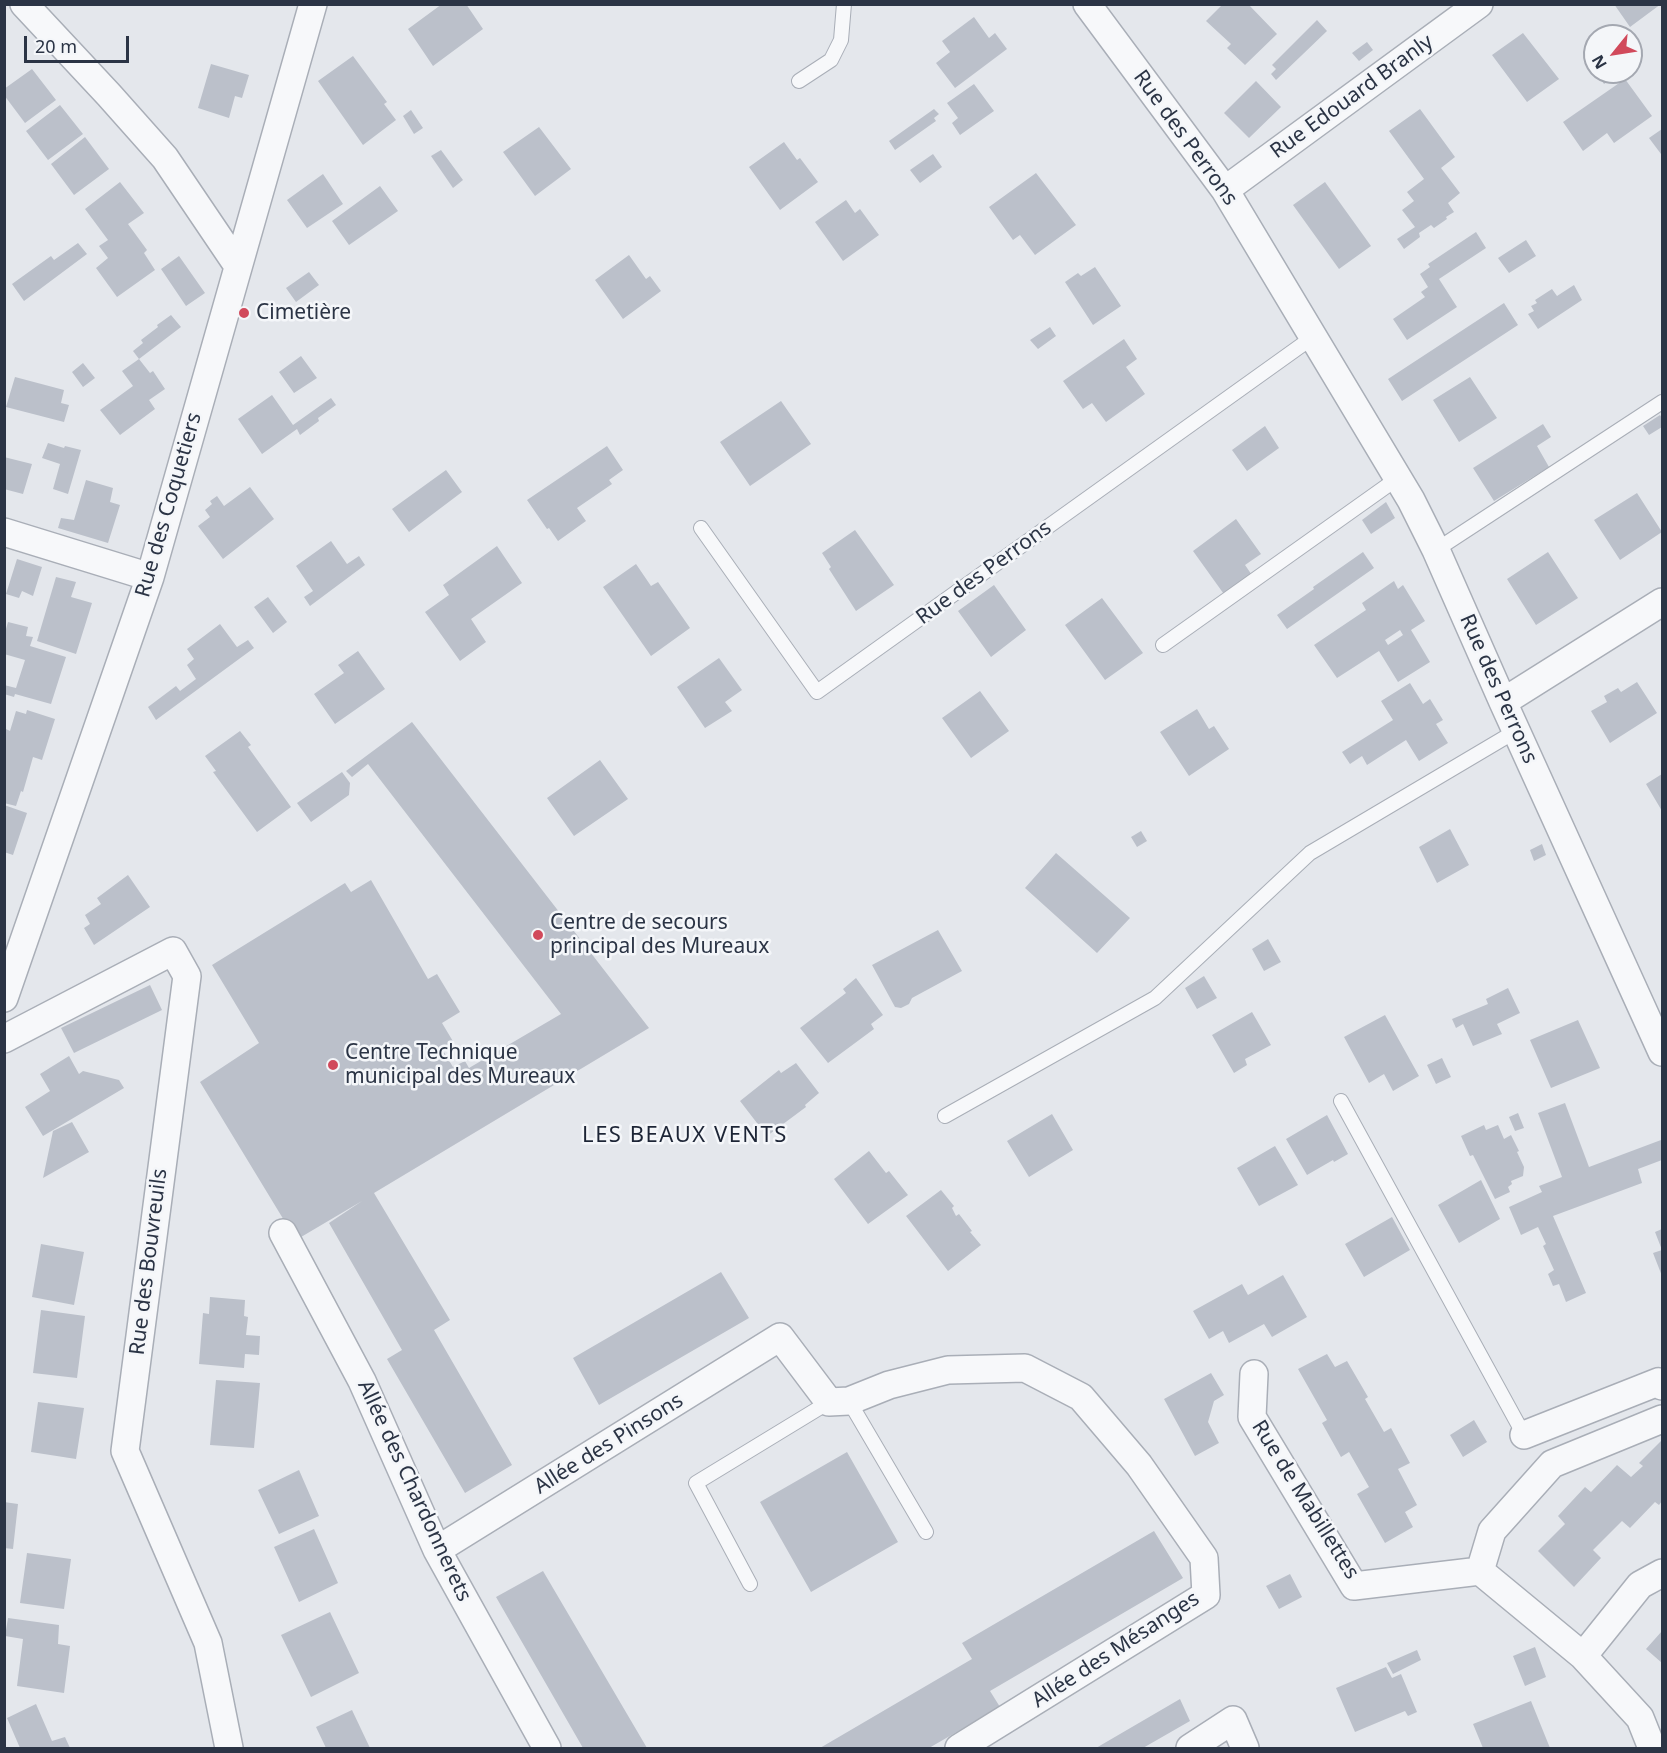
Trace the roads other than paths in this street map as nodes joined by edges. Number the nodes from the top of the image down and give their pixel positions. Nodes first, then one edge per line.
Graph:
1 (24, 4) edge
2 (313, 4) edge
3 (844, 4) edge
4 (1087, 4) edge
5 (1479, 4) edge
6 (799, 81) dead end
7 (1225, 190) junction
8 (238, 266) junction
9 (1313, 337) junction
10 (1662, 402) edge
11 (1398, 478) junction
12 (701, 528) dead end
13 (4, 532) edge
14 (1436, 550) junction
15 (150, 577) junction
16 (1662, 602) edge
17 (1162, 645) dead end
18 (1503, 702) junction
19 (1516, 730) junction
20 (4, 998) edge
21 (4, 1039) edge
22 (1662, 1052) edge
23 (1341, 1101) dead end
24 (945, 1116) dead end
25 (283, 1233) dead end
26 (1254, 1374) dead end
27 (1662, 1386) edge
28 (839, 1402) junction
29 (1662, 1419) edge
30 (1524, 1435) joint
31 (926, 1532) dead end
32 (437, 1550) junction
33 (1480, 1571) junction
34 (1662, 1573) edge
35 (750, 1584) dead end
36 (1583, 1656) junction
37 (229, 1749) edge
38 (547, 1749) edge
39 (959, 1749) edge
40 (1190, 1749) edge
41 (1245, 1749) edge
42 (1652, 1749) edge

1 - 8 street
2 - 8 street, Rue des Coquetiers
3 - 6 lane
4 - 7 street, Rue des Perrons
5 - 7 street, Rue Edouard Branly
7 - 9 street, Rue des Perrons
8 - 15 street, Rue des Coquetiers
9 - 11 street, Rue des Perrons
9 - 12 lane, Rue des Perrons
10 - 14 lane
11 - 14 street, Rue des Perrons
11 - 17 lane
13 - 15 street
14 - 18 street, Rue des Perrons
15 - 20 street, Rue des Coquetiers
16 - 18 street
18 - 19 street, Rue des Perrons
19 - 22 street, Rue des Perrons
19 - 24 lane
21 - 37 street, Rue des Bouvreuils
23 - 30 lane
25 - 32 street, Allée des Chardonnerets
26 - 33 street, Rue de Mabillettes
27 - 30 street
28 - 31 lane
28 - 32 street, Allée des Pinsons
28 - 35 lane
28 - 39 street, Allée des Mésanges
29 - 33 street
32 - 38 street, Allée des Chardonnerets
33 - 36 street
34 - 36 street
36 - 42 street
40 - 41 street

